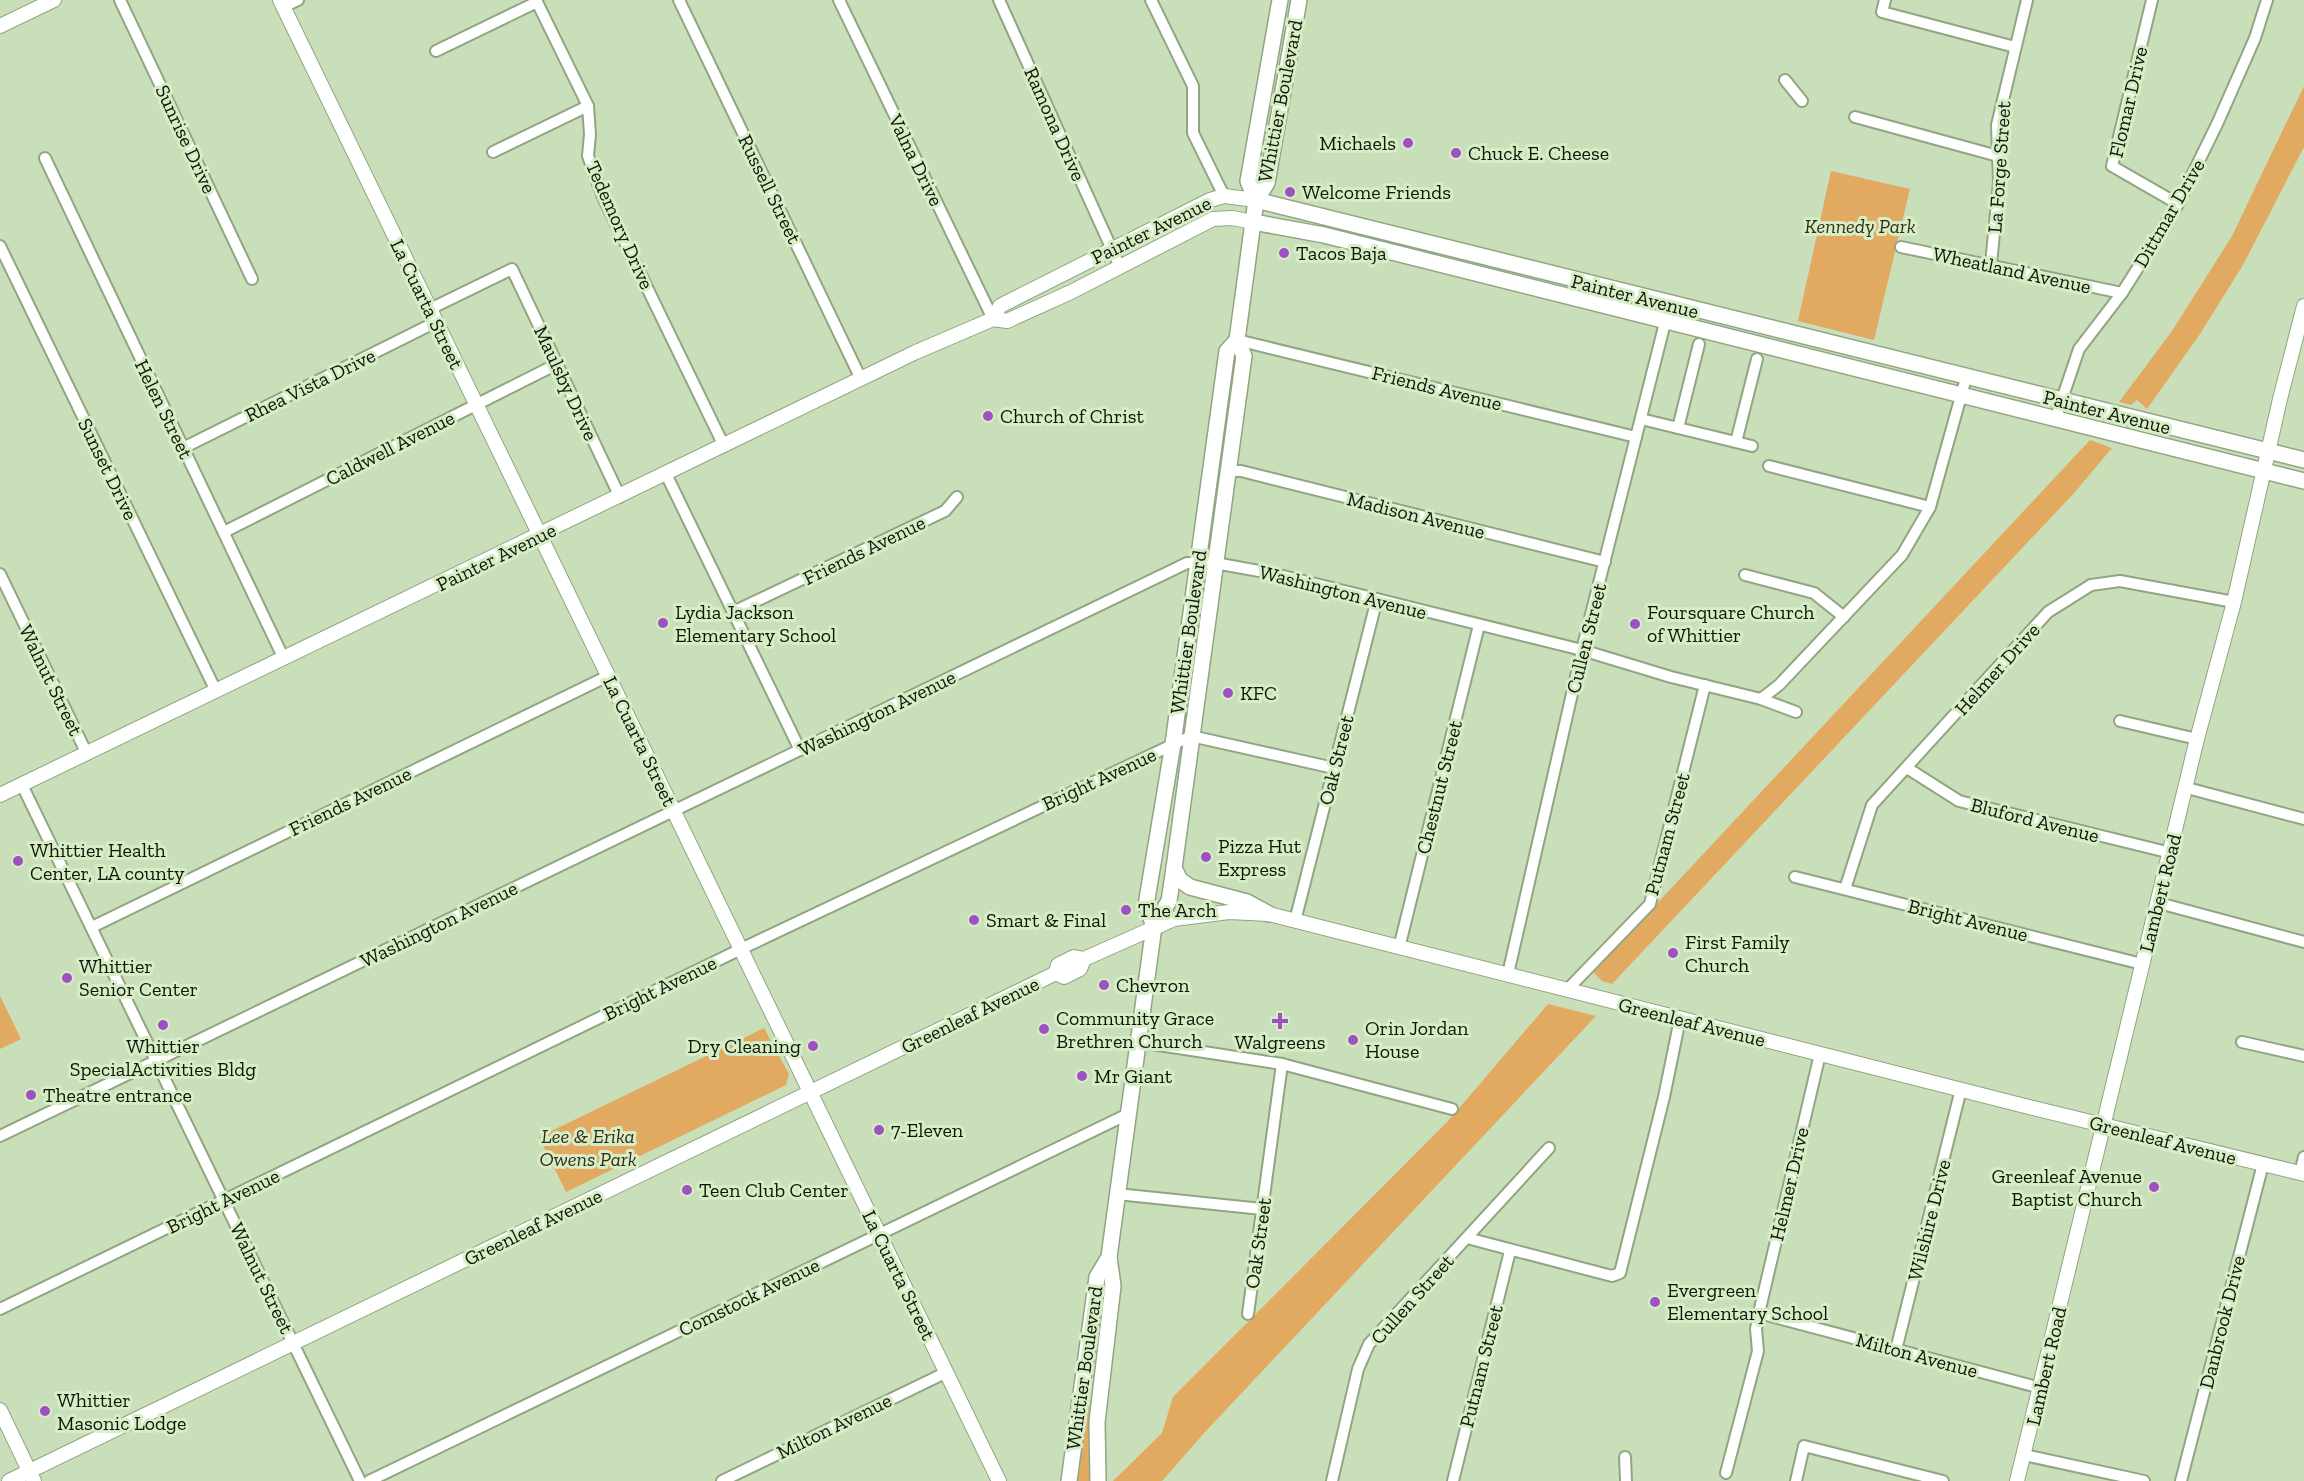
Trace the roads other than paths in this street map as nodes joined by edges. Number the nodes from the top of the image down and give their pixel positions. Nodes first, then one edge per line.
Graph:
1 (54, 0) edge
2 (120, 0) edge
3 (298, 0) edge
4 (679, 0) edge
5 (839, 0) edge
6 (1151, 0) edge
7 (1280, 0) edge
8 (1299, 0) edge
9 (1885, 0) edge
10 (2027, 0) edge
11 (2152, 0) edge
12 (2267, 0) edge
13 (537, 1) edge
14 (1002, 1) edge
15 (281, 4) edge
16 (0, 25) edge
17 (2015, 47) junction
18 (436, 51) dead end
19 (1785, 80) dead end
20 (1802, 101) dead end
21 (588, 106) junction
22 (1856, 117) dead end
23 (493, 152) dead end
24 (1998, 156) junction
25 (45, 158) dead end
26 (1224, 196) junction
27 (1256, 200) junction
28 (2178, 204) junction
29 (1253, 222) junction
30 (0, 246) edge
31 (1901, 247) dead end
32 (1111, 249) junction
33 (1991, 264) junction
34 (1119, 265) junction
35 (252, 279) dead end
36 (1619, 292) junction
37 (2122, 293) junction
38 (1564, 294) junction
39 (1670, 303) junction
40 (2304, 308) edge
41 (430, 309) junction
42 (1665, 319) junction
43 (993, 320) junction
44 (436, 322) junction
45 (1237, 340) junction
46 (1699, 344) dead end
47 (1757, 359) dead end
48 (557, 364) junction
49 (1966, 378) junction
50 (861, 379) junction
51 (1963, 394) junction
52 (2062, 400) junction
53 (476, 405) junction
54 (2056, 417) junction
55 (1641, 419) junction
56 (1678, 428) junction
57 (1636, 437) junction
58 (1736, 442) junction
59 (724, 446) junction
60 (1752, 446) dead end
61 (183, 448) junction
62 (2268, 451) junction
63 (2304, 460) edge
64 (1769, 466) dead end
65 (1227, 471) junction
66 (2263, 471) junction
67 (666, 474) junction
68 (2304, 480) edge
69 (620, 497) junction
70 (957, 497) dead end
71 (1930, 507) junction
72 (224, 532) junction
73 (539, 537) junction
74 (1605, 562) junction
75 (1198, 563) junction
76 (1215, 563) junction
77 (0, 574) edge
78 (1745, 575) dead end
79 (1377, 599) junction
80 (2234, 602) junction
81 (733, 612) junction
82 (1844, 617) junction
83 (1479, 625) junction
84 (1582, 650) junction
85 (284, 659) junction
86 (608, 676) junction
87 (1705, 685) junction
88 (216, 691) junction
89 (1761, 699) junction
90 (1796, 712) dead end
91 (2120, 721) dead end
92 (1191, 736) junction
93 (2197, 739) junction
94 (1173, 744) junction
95 (801, 750) junction
96 (87, 754) junction
97 (1334, 768) junction
98 (1907, 768) junction
99 (22, 784) junction
100 (2187, 788) junction
101 (0, 795) edge
102 (674, 810) junction
103 (2304, 819) edge
104 (2171, 853) junction
105 (1174, 867) junction
106 (1795, 877) dead end
107 (1845, 890) junction
108 (2159, 903) junction
109 (1269, 914) junction
110 (1295, 921) junction
111 (1154, 926) junction
112 (92, 927) junction
113 (2304, 942) edge
114 (1399, 948) junction
115 (741, 949) junction
116 (2142, 964) junction
117 (1508, 974) junction
118 (1567, 990) junction
119 (1680, 1019) junction
120 (1139, 1041) junction
121 (2242, 1042) dead end
122 (1820, 1054) junction
123 (2304, 1056) edge
124 (156, 1060) junction
125 (1282, 1064) junction
126 (1961, 1089) junction
127 (811, 1092) junction
128 (1452, 1109) dead end
129 (1128, 1114) junction
130 (2102, 1125) junction
131 (0, 1136) edge
132 (1550, 1148) dead end
133 (2304, 1157) edge
134 (2263, 1164) junction
135 (2302, 1173) edge
136 (1117, 1194) junction
137 (224, 1201) junction
138 (1262, 1209) junction
139 (880, 1234) junction
140 (1467, 1238) junction
141 (1510, 1251) junction
142 (1109, 1257) junction
143 (0, 1309) edge
144 (1248, 1314) dead end
145 (1759, 1314) junction
146 (294, 1343) junction
147 (1896, 1350) junction
148 (947, 1372) junction
149 (2041, 1388) junction
150 (0, 1410) edge
151 (2024, 1455) junction
152 (1625, 1457) dead end
153 (1726, 1473) dead end
154 (32, 1476) edge
155 (9, 1481) edge
156 (360, 1481) edge
157 (369, 1481) edge
158 (722, 1481) edge
159 (999, 1481) edge
160 (1069, 1481) edge
161 (1098, 1481) edge
162 (1332, 1481) edge
163 (1453, 1481) edge
164 (1626, 1481) edge
165 (1796, 1481) edge
166 (1943, 1481) edge
167 (2017, 1481) edge
168 (2144, 1481) edge
169 (2181, 1481) edge

1 - 16 street
2 - 35 street, Sunrise Drive
3 - 15 street
4 - 50 street, Russell Street
5 - 43 street, Valna Drive
6 - 26 street
7 - 27 main road, Whittier Boulevard
8 - 27 main road, Whittier Boulevard
9 - 17 street
10 - 17 street, La Forge Street
11 - 28 street, Flomar Drive
12 - 28 street, Dittmar Drive
13 - 18 street
13 - 21 street, Tedemory Drive
14 - 32 street, Ramona Drive
15 - 41 street, La Cuarta Street
17 - 24 street, La Forge Street
19 - 20 street
21 - 23 street
21 - 59 street, Tedemory Drive
22 - 24 street
24 - 33 street, La Forge Street
25 - 61 street, Helen Street
26 - 27 street, Painter Avenue
26 - 32 street, Painter Avenue
27 - 29 main road, Whittier Boulevard
27 - 36 main road, Painter Avenue
28 - 37 street, Dittmar Drive
29 - 34 street, Painter Avenue
29 - 38 main road, Painter Avenue
29 - 45 main road, Whittier Boulevard
30 - 88 street, Sunset Drive
31 - 33 street, Wheatland Avenue
32 - 34 street, Ramona Drive
32 - 43 street, Painter Avenue
33 - 37 street, Wheatland Avenue
34 - 43 street, Painter Avenue
36 - 38 main road
36 - 39 main road, Painter Avenue
37 - 52 street, Dittmar Drive
38 - 42 main road, Painter Avenue
39 - 42 street, Cullen Street
39 - 49 main road, Painter Avenue
40 - 62 street, Lambert Road
41 - 44 street, La Cuarta Street
41 - 48 street, Maulsby Drive
42 - 51 main road, Painter Avenue
42 - 55 street, Cullen Street
43 - 50 street, Painter Avenue
44 - 53 street, La Cuarta Street
44 - 61 street, Rhea Vista Drive
45 - 57 street, Friends Avenue
45 - 65 main road, Whittier Boulevard
45 - 75 main road, Whittier Boulevard
46 - 56 street
47 - 58 street
48 - 53 street, Caldwell Avenue
48 - 69 street, Maulsby Drive
49 - 51 street
49 - 52 main road, Painter Avenue
50 - 59 street, Painter Avenue
51 - 54 main road, Painter Avenue
51 - 71 street
52 - 54 street, Dittmar Drive
52 - 62 main road, Painter Avenue
53 - 72 street, Caldwell Avenue
53 - 73 street, La Cuarta Street
54 - 66 main road, Painter Avenue
55 - 56 street
55 - 57 street, Cullen Street
56 - 58 street
57 - 74 street, Cullen Street
58 - 60 street
59 - 67 street, Painter Avenue
61 - 72 street, Helen Street
62 - 63 main road, Painter Avenue
62 - 66 street, Lambert Road
64 - 71 street
65 - 74 street, Madison Avenue
65 - 76 main road, Whittier Boulevard
66 - 68 main road, Painter Avenue
66 - 80 street, Lambert Road
67 - 69 street, Painter Avenue
67 - 81 street
69 - 73 street, Painter Avenue
70 - 81 street, Friends Avenue
71 - 82 street
72 - 85 street, Helen Street
73 - 85 street, Painter Avenue
73 - 86 street, La Cuarta Street
74 - 84 street, Cullen Street
75 - 76 street, Washington Avenue
75 - 94 main road, Whittier Boulevard
75 - 95 street, Washington Avenue
76 - 79 street, Washington Avenue
76 - 92 main road, Whittier Boulevard
77 - 96 street, Walnut Street
78 - 82 street
79 - 83 street, Washington Avenue
79 - 97 street, Oak Street
80 - 93 street, Lambert Road
80 - 98 street, Helmer Drive
81 - 95 street
82 - 89 street
83 - 84 street, Washington Avenue
83 - 114 street, Chestnut Street
84 - 87 street, Washington Avenue
84 - 117 street, Cullen Street
85 - 88 street, Painter Avenue
86 - 102 street, La Cuarta Street
86 - 112 street, Friends Avenue
87 - 89 street, Washington Avenue
87 - 118 street, Putnam Street
88 - 96 street, Painter Avenue
89 - 90 street, Washington Avenue
91 - 93 street
92 - 94 street, Bright Avenue
92 - 97 street
92 - 105 main road, Whittier Boulevard
93 - 100 street, Lambert Road
94 - 111 main road, Whittier Boulevard
94 - 115 street, Bright Avenue
95 - 102 street, Washington Avenue
96 - 99 street, Painter Avenue
97 - 110 street, Oak Street
98 - 104 street, Bluford Avenue
98 - 107 street, Helmer Drive
99 - 101 street, Painter Avenue
99 - 112 street, Walnut Street
100 - 103 street
100 - 104 street, Lambert Road
102 - 115 street, La Cuarta Street
102 - 124 street, Washington Avenue
104 - 108 street, Lambert Road
105 - 109 main road
105 - 111 main road, Whittier Boulevard
106 - 107 street, Bright Avenue
107 - 116 street, Bright Avenue
108 - 113 street
108 - 116 street, Lambert Road
109 - 110 street, Greenleaf Avenue
109 - 111 street, Greenleaf Avenue
110 - 114 street, Greenleaf Avenue
111 - 120 main road, Whittier Boulevard
111 - 127 street, Greenleaf Avenue
112 - 124 street, Walnut Street
114 - 117 street, Greenleaf Avenue
115 - 127 street, La Cuarta Street
115 - 137 street, Bright Avenue
116 - 130 street, Lambert Road
117 - 118 street, Greenleaf Avenue
118 - 119 street, Greenleaf Avenue
119 - 122 street, Greenleaf Avenue
119 - 141 street
120 - 125 street
120 - 129 main road, Whittier Boulevard
121 - 123 street
122 - 126 street, Greenleaf Avenue
122 - 145 street, Helmer Drive
124 - 131 street, Washington Avenue
124 - 137 street, Walnut Street
125 - 128 street
125 - 138 street, Oak Street
126 - 130 street, Greenleaf Avenue
126 - 147 street, Wilshire Drive
127 - 139 street, La Cuarta Street
127 - 146 street, Greenleaf Avenue
129 - 136 main road, Whittier Boulevard
129 - 139 street, Comstock Avenue
130 - 134 street, Greenleaf Avenue
130 - 149 street, Lambert Road
132 - 140 street, Cullen Street
133 - 135 street
134 - 135 street, Greenleaf Avenue
134 - 169 street, Danbrook Drive
136 - 138 street
136 - 142 main road, Whittier Boulevard
137 - 143 street, Bright Avenue
137 - 146 street, Walnut Street
138 - 144 street, Oak Street
139 - 148 street, La Cuarta Street
139 - 157 street, Comstock Avenue
140 - 141 street
140 - 162 street, Cullen Street
141 - 163 street, Putnam Street
142 - 160 main road, Whittier Boulevard
142 - 161 main road, Whittier Boulevard
145 - 147 street, Milton Avenue
145 - 153 street, Helmer Drive
146 - 154 street, Greenleaf Avenue
146 - 156 street, Walnut Street
147 - 149 street, Milton Avenue
148 - 158 street, Milton Avenue
148 - 159 street, La Cuarta Street
149 - 151 street, Lambert Road
150 - 154 street
151 - 167 street, Lambert Road
151 - 168 street
152 - 164 street
154 - 155 street, Greenleaf Avenue
165 - 166 street

